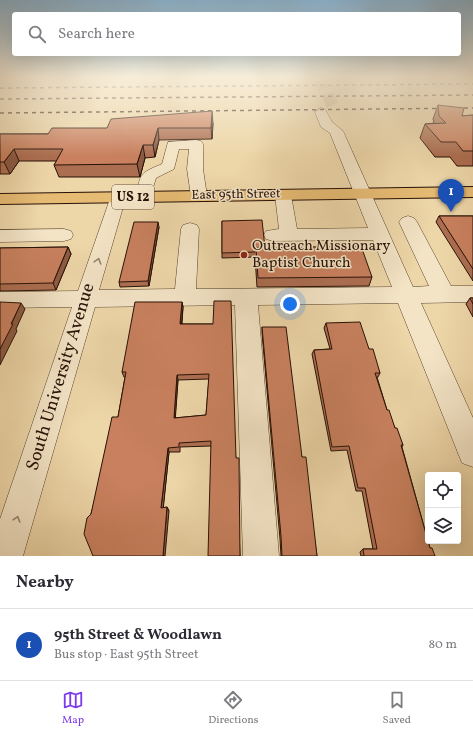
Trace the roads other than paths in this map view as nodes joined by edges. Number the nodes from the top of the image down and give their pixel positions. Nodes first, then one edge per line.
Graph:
1 (334, 111) tunnel mouth
2 (321, 112) tunnel mouth
3 (336, 131) junction
4 (473, 192) edge
5 (363, 194) junction
6 (283, 195) junction
7 (199, 196) junction
8 (118, 197) junction
9 (143, 197) junction
10 (1, 200) edge
11 (408, 222) dead end
12 (190, 229) dead end
13 (380, 234) junction
14 (64, 235) dead end
15 (0, 236) edge
16 (426, 258) junction
17 (391, 259) junction
18 (444, 294) junction
19 (473, 294) edge
20 (406, 295) junction
21 (246, 297) junction
22 (185, 298) junction
23 (86, 299) junction
24 (0, 300) edge
25 (473, 452) edge
26 (5, 556) edge
27 (260, 556) edge

1 - 3 street
2 - 3 street
3 - 5 street
4 - 5 main road, East 95th Street / US 12
5 - 6 main road, East 95th Street / US 12
5 - 13 street
6 - 7 main road, East 95th Street / US 12
6 - 13 street
7 - 9 main road, East 95th Street / US 12
7 - 9 street
8 - 9 main road, East 95th Street / US 12
8 - 10 main road, East 95th Street / US 12
23 -> 8 street, South University Avenue
11 - 16 street
12 - 22 street
13 - 17 street
14 - 15 street
16 - 17 street
16 - 18 street
17 - 20 street
18 - 19 street
18 - 20 street
20 - 21 street
20 - 25 street
21 - 22 street
21 - 27 street
22 - 23 street
23 - 24 street
26 -> 23 street, South University Avenue

